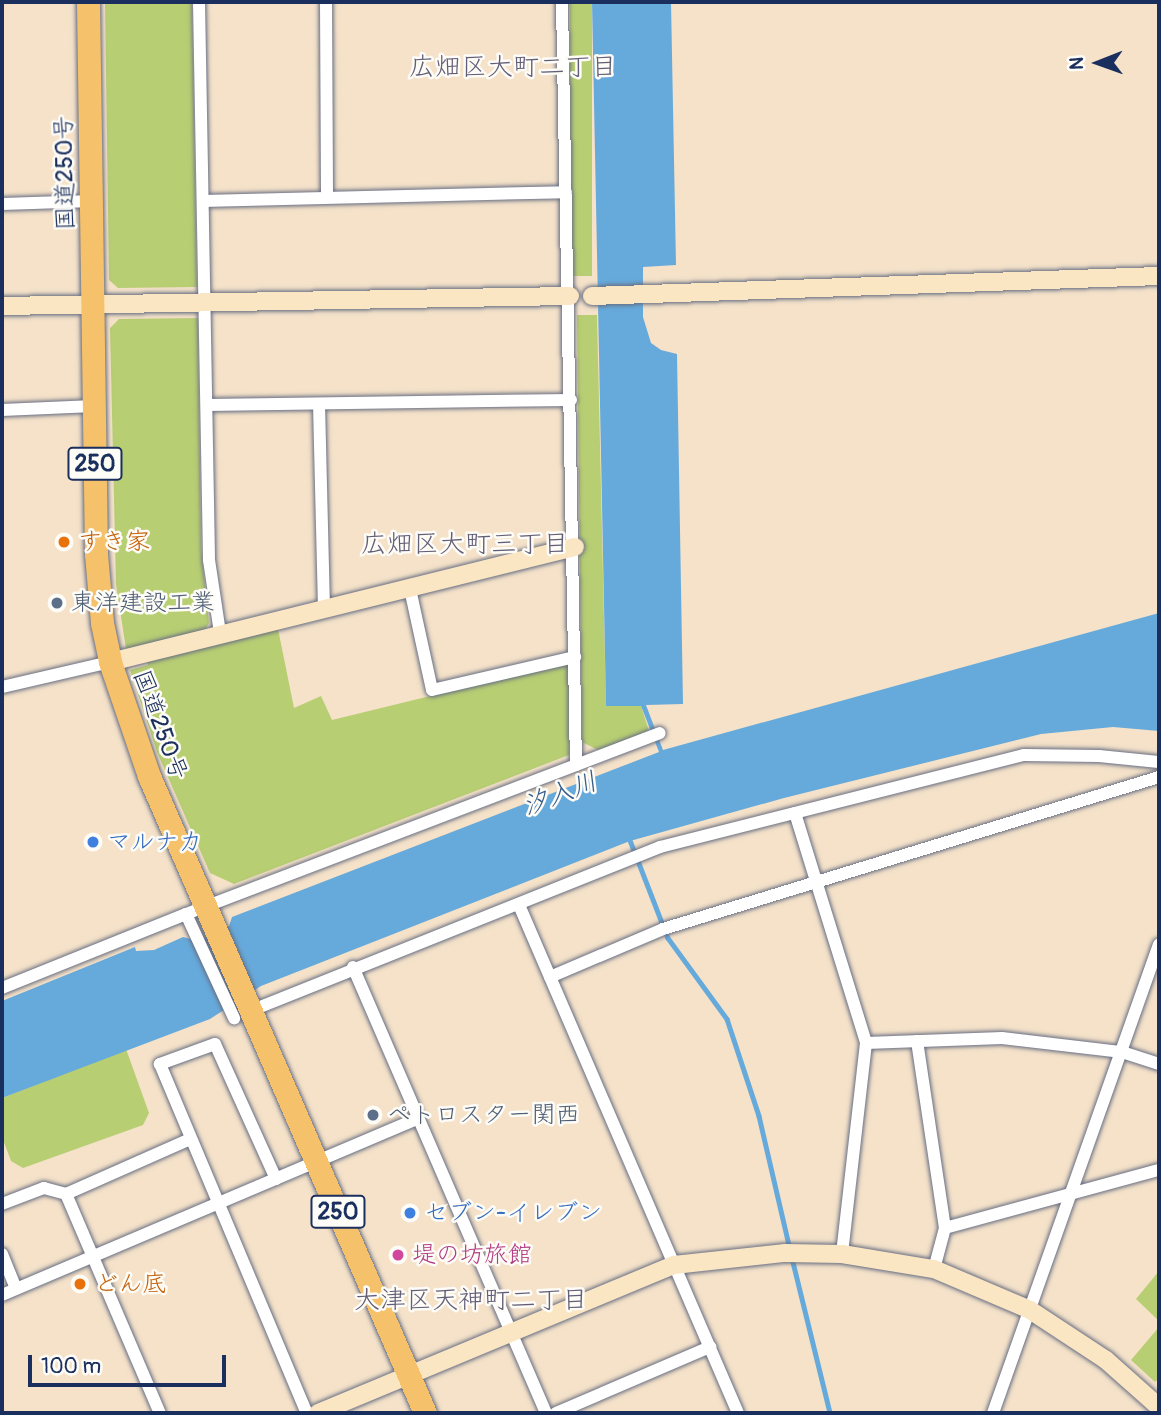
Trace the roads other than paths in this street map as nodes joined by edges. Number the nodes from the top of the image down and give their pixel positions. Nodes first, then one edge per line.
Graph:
1 (88, 2) edge
2 (199, 2) edge
3 (326, 2) edge
4 (562, 2) edge
5 (566, 192) junction
6 (327, 197) junction
7 (93, 201) junction
8 (203, 201) junction
9 (2, 204) edge
10 (1159, 276) edge
11 (570, 296) junction
12 (592, 296) joint
13 (206, 303) junction
14 (92, 305) junction
15 (2, 306) edge
16 (571, 400) junction
17 (319, 404) junction
18 (207, 405) junction
19 (94, 406) junction
20 (2, 410) edge
21 (575, 547) junction
22 (410, 589) junction
23 (324, 608) junction
24 (220, 633) junction
25 (575, 657) junction
26 (110, 662) junction
27 (2, 687) edge
28 (655, 735) dead end
29 (1159, 762) edge
30 (576, 765) junction
31 (1159, 777) edge
32 (796, 813) junction
33 (816, 880) junction
34 (519, 905) junction
35 (195, 911) junction
36 (1159, 945) edge
37 (353, 967) junction
38 (550, 977) junction
39 (2, 988) edge
40 (242, 1015) junction
41 (917, 1041) junction
42 (866, 1044) junction
43 (1122, 1052) junction
44 (1159, 1064) edge
45 (418, 1118) junction
46 (190, 1139) junction
47 (316, 1162) junction
48 (1159, 1170) edge
49 (276, 1179) junction
50 (66, 1194) junction
51 (1071, 1196) junction
52 (218, 1203) junction
53 (2, 1204) edge
54 (946, 1228) junction
55 (2, 1254) edge
56 (842, 1254) junction
57 (92, 1256) junction
58 (674, 1265) junction
59 (934, 1269) junction
60 (16, 1289) junction
61 (2, 1294) edge
62 (1030, 1310) junction
63 (509, 1332) junction
64 (710, 1347) junction
65 (408, 1374) junction
66 (1159, 1407) edge
67 (160, 1413) edge
68 (307, 1413) edge
69 (318, 1413) edge
70 (425, 1413) edge
71 (546, 1413) edge
72 (556, 1413) edge
73 (738, 1413) edge
74 (993, 1413) edge

1 - 7 highway, 国道250号 / 250
2 - 8 street
3 - 6 street
4 - 5 street
5 - 6 street
5 - 11 street
6 - 8 street
7 - 9 street
7 - 14 highway, 国道250号 / 250
8 - 13 street
10 - 12 street
11 - 12 street
11 - 13 street
11 - 16 street
13 - 14 street
13 - 18 street
14 - 15 street
14 - 19 highway, 国道250号 / 250
16 - 17 street
16 - 21 street
17 - 18 street
17 - 23 street
18 - 24 street
19 - 20 street
19 - 26 highway, 国道250号 / 250
21 - 22 street
21 - 25 street
22 - 23 street
22 - 25 street
23 - 24 street
24 - 26 street
25 - 30 street
26 - 27 street
26 - 35 highway, 国道250号 / 250
28 - 30 street
29 - 32 street
30 - 35 street
31 - 33 street
32 - 33 street
32 - 34 street
33 - 38 street
33 - 42 street
34 - 37 street
34 - 38 street
35 - 39 street
35 - 40 highway, 国道250号 / 250
36 - 43 street
37 - 40 street
37 - 45 street
38 - 58 street
40 - 47 highway, 国道250号 / 250
41 - 42 street
41 - 43 street
41 - 54 street
42 - 56 street
43 - 44 street
43 - 51 street
45 - 47 street
45 - 63 street
46 - 49 street
46 - 50 street
46 - 52 street
47 - 49 street
47 - 65 highway, 国道250号 / 250
48 - 51 street
49 - 52 street
50 - 53 street
50 - 57 street
51 - 54 street
51 - 62 street
52 - 57 street
52 - 68 street
54 - 59 street
55 - 60 street
56 - 58 street
56 - 59 street
57 - 60 street
57 - 67 street
58 - 63 street
58 - 64 street
59 - 62 street
60 - 61 street
62 - 66 street
62 - 74 street
63 - 65 street
63 - 71 street
64 - 72 street
64 - 73 street
65 - 69 street
65 - 70 highway, 国道250号 / 250

